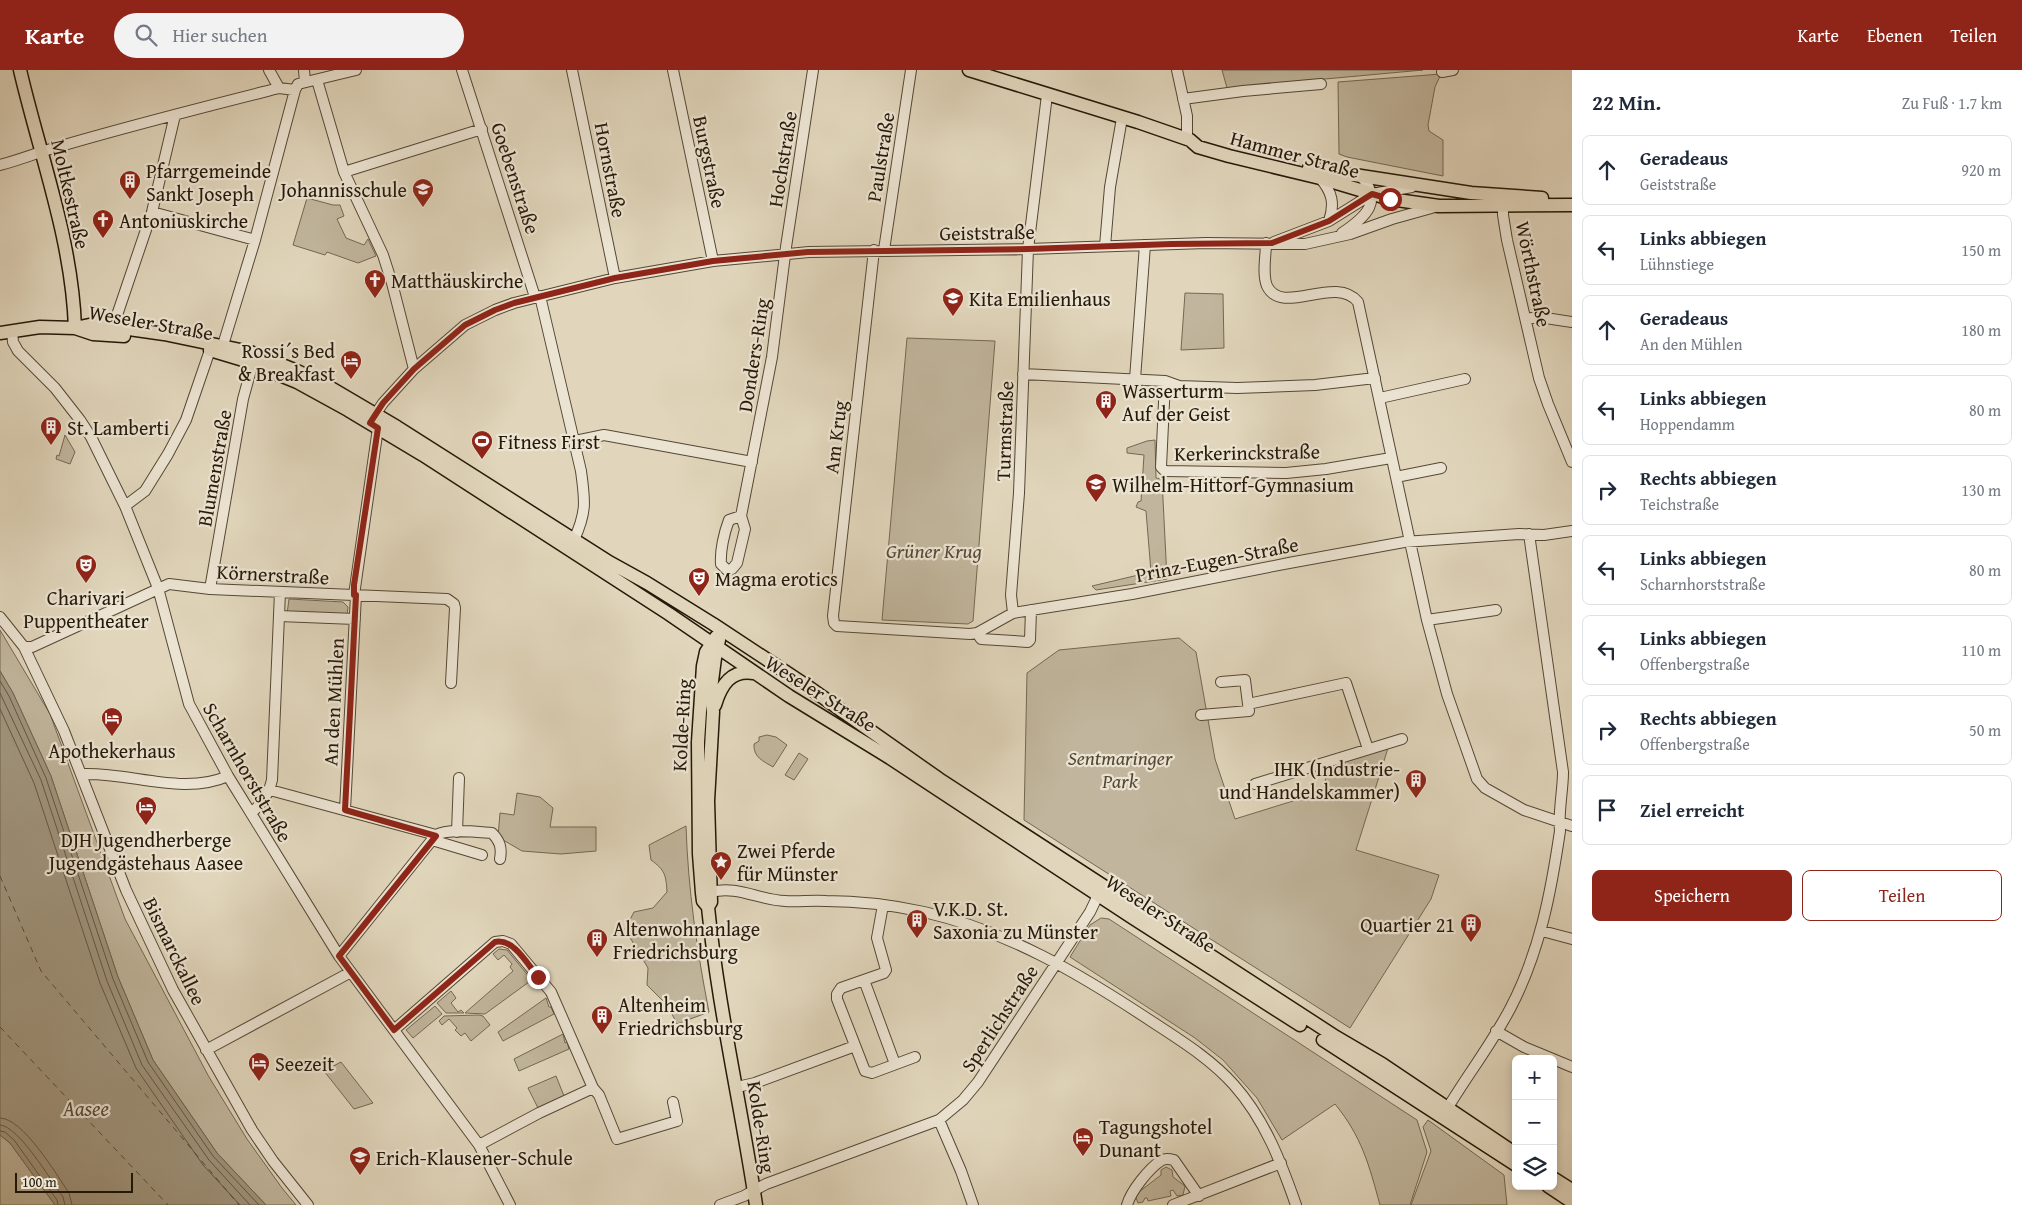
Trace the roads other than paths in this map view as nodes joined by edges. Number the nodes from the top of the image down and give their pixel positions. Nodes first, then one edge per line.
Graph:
1 (20, 70) edge
2 (269, 70) edge
3 (304, 70) edge
4 (356, 70) edge
5 (462, 70) edge
6 (572, 70) edge
7 (673, 70) edge
8 (813, 70) edge
9 (911, 70) edge
10 (969, 70) edge
11 (1176, 70) edge
12 (1453, 70) edge
13 (1442, 72) dead end
14 (317, 80) junction
15 (304, 82) junction
16 (1321, 84) dead end
17 (279, 88) junction
18 (295, 90) junction
19 (1047, 95) junction
20 (1183, 99) junction
21 (175, 115) junction
22 (1122, 118) junction
23 (482, 129) junction
24 (1188, 139) junction
25 (42, 153) junction
26 (0, 165) edge
27 (344, 172) junction
28 (1360, 175) junction
29 (1320, 178) junction
30 (1423, 186) junction
31 (1372, 194) junction
32 (1572, 198) edge
33 (1572, 205) edge
34 (1439, 206) junction
35 (1504, 206) junction
36 (152, 212) junction
37 (1329, 221) junction
38 (1335, 238) junction
39 (255, 240) junction
40 (1269, 243) junction
41 (1146, 245) junction
42 (1106, 246) junction
43 (1028, 249) junction
44 (879, 250) junction
45 (785, 254) junction
46 (713, 261) junction
47 (615, 278) junction
48 (537, 297) junction
49 (1526, 319) junction
50 (1572, 322) edge
51 (113, 327) junction
52 (75, 328) junction
53 (6, 332) edge
54 (223, 345) junction
55 (210, 350) junction
56 (255, 359) junction
57 (414, 369) junction
58 (1023, 374) junction
59 (1375, 378) junction
60 (1465, 379) dead end
61 (1135, 380) junction
62 (1165, 381) junction
63 (1380, 398) junction
64 (374, 422) junction
65 (575, 441) junction
66 (1391, 458) junction
67 (752, 462) junction
68 (1572, 462) edge
69 (1442, 468) dead end
70 (1396, 477) junction
71 (125, 506) junction
72 (741, 516) junction
73 (1572, 531) edge
74 (1530, 534) junction
75 (574, 540) junction
76 (1409, 542) junction
77 (158, 588) junction
78 (210, 589) junction
79 (280, 592) junction
80 (355, 595) junction
81 (1031, 610) junction
82 (1496, 610) dead end
83 (1013, 613) junction
84 (279, 616) junction
85 (0, 617) edge
86 (355, 619) junction
87 (1427, 620) junction
88 (837, 626) joint
89 (722, 631) junction
90 (977, 633) junction
91 (24, 646) junction
92 (714, 646) junction
93 (754, 673) junction
94 (1220, 682) dead end
95 (451, 683) dead end
96 (1248, 704) junction
97 (713, 712) junction
98 (1201, 715) dead end
99 (1402, 738) dead end
100 (1368, 749) junction
101 (83, 774) junction
102 (228, 776) junction
103 (459, 778) dead end
104 (1255, 784) dead end
105 (270, 790) junction
106 (345, 810) junction
107 (251, 813) junction
108 (1558, 823) junction
109 (1572, 826) edge
110 (458, 832) junction
111 (434, 838) junction
112 (482, 855) dead end
113 (500, 859) dead end
114 (1101, 890) junction
115 (711, 892) junction
116 (883, 905) junction
117 (708, 907) junction
118 (1542, 931) junction
119 (1572, 939) edge
120 (339, 956) junction
121 (1056, 962) junction
122 (351, 972) junction
123 (864, 980) junction
124 (394, 1030) junction
125 (1496, 1031) junction
126 (855, 1046) junction
127 (206, 1050) junction
128 (1543, 1055) edge
129 (915, 1057) dead end
130 (1557, 1061) edge
131 (895, 1064) junction
132 (1572, 1067) edge
133 (737, 1087) junction
134 (593, 1088) junction
135 (673, 1102) dead end
136 (1445, 1112) junction
137 (939, 1120) junction
138 (479, 1145) junction
139 (1512, 1152) edge
140 (1512, 1162) edge
141 (1281, 1163) junction
142 (1557, 1181) edge
143 (1554, 1190) edge
144 (1572, 1190) edge
145 (749, 1194) junction
146 (1199, 1196) junction
147 (1572, 1202) edge
148 (308, 1205) edge
149 (510, 1205) edge
150 (720, 1205) edge
151 (756, 1205) edge
152 (973, 1205) edge
153 (1127, 1205) edge
154 (1173, 1205) edge
155 (1296, 1205) edge

1 - 25 main road, Moltkestraße
2 - 17 street
3 - 15 street
4 - 14 street
5 - 23 street, Goebenstraße
6 - 47 street, Hornstraße
7 - 46 street, Burgstraße
8 - 45 street, Hochstraße
9 - 44 street, Paulstraße
10 - 19 main road, Hammer Straße
11 - 20 street
12 - 13 street
14 - 15 street
14 - 27 street
15 - 18 street
16 - 20 street
17 - 18 street
17 - 21 street
18 - 39 street
19 - 22 main road, Hammer Straße
19 - 43 street, Turmstraße
20 - 24 street
21 - 25 street
21 - 36 street
22 - 24 main road, Hammer Straße
22 - 42 street
23 - 27 street
23 - 48 street, Goebenstraße
24 - 28 main road, Hammer Straße
24 - 29 main road, Hammer Straße
25 - 26 street
25 - 52 main road, Moltkestraße
27 - 57 street
28 - 30 main road, Hammer Straße
28 - 31 street
29 - 31 main road, Hammer Straße
29 - 37 street
30 - 31 street, Geiststraße
30 - 32 main road, Hammer Straße
31 - 34 main road, Hammer Straße
31 - 37 street, Geiststraße
31 - 38 street
33 - 35 main road, Hammer Straße
34 - 35 main road, Hammer Straße
34 - 38 street, Geiststraße
35 - 49 street, Wörthstraße
36 - 39 street
36 - 51 street
37 - 40 street, Geiststraße
38 - 40 street, Geiststraße
39 - 54 street
40 - 41 street, Geiststraße
40 - 59 street
41 - 42 street, Geiststraße
41 - 61 street
42 - 43 street, Geiststraße
43 - 44 street, Geiststraße
43 - 58 street, Turmstraße
44 - 45 street, Geiststraße
44 - 88 street, Am Krug
45 - 46 street, Geiststraße
45 - 67 street, Donders-Ring
46 - 47 street, Geiststraße
47 - 48 street, Geiststraße
48 - 57 street, Geiststraße
48 - 65 street, Goebenstraße
49 - 50 street
49 - 68 street, Wörthstraße
51 - 52 main road, Weseler Straße
51 - 54 main road, Weseler Straße
52 - 53 main road, Weseler Straße
52 - 55 main road, Weseler Straße
53 - 71 street, Scharnhorststraße
54 - 56 main road, Weseler Straße
55 - 56 main road, Weseler Straße
55 - 71 street
56 - 64 main road, Weseler Straße
56 - 78 street, Blumenstraße
57 - 64 street, Geiststraße
58 - 61 street
58 - 83 street, Turmstraße
59 - 62 street
59 - 63 street
60 - 63 street
61 - 62 street
62 - 66 street, Kerkerinckstraße
63 - 66 street
64 - 75 main road, Weseler Straße
64 - 80 street, An den Mühlen
64 - 92 main road, Weseler Straße
65 - 67 street
65 - 75 street, Goebenstraße
66 - 70 street
67 - 72 street, Donders-Ring
69 - 70 street
70 - 76 street
71 - 77 street, Scharnhorststraße
72 - 72 street, Donders-Ring
73 - 74 street, Prinz-Eugen-Straße
74 - 76 street, Prinz-Eugen-Straße
74 - 108 street
75 - 89 main road, Weseler Straße
76 - 81 street, Prinz-Eugen-Straße
76 - 87 street
77 - 78 street, Körnerstraße
77 - 91 street, Körnerstraße
77 - 102 street, Scharnhorststraße
78 - 79 street, Körnerstraße
79 - 80 street, Körnerstraße
79 - 84 street
80 - 86 street, An den Mühlen
80 - 95 street, Körnerstraße
81 - 83 street, Prinz-Eugen-Straße
81 - 90 street, Prinz-Eugen-Straße
82 - 87 street
83 - 90 street, Prinz-Eugen-Straße
84 - 86 street, Körnerstraße
84 - 105 street
85 - 91 street, Bismarckallee
86 - 106 street, An den Mühlen
87 - 108 street
88 - 90 street, Prinz-Eugen-Straße
89 - 92 main road, Kolde-Ring
89 - 114 main road, Weseler Straße
91 - 101 street, Bismarckallee
92 - 93 main road, Weseler Straße
92 - 97 main road, Kolde-Ring
92 - 117 main road, Kolde-Ring
93 - 97 main road, Kolde-Ring
93 - 114 main road, Weseler Straße
94 - 96 street
96 - 98 street
96 - 100 street
97 - 115 main road, Kolde-Ring
99 - 100 street
100 - 104 street
101 - 102 street
101 - 127 street, Bismarckallee
102 - 107 street, Scharnhorststraße
103 - 110 street
105 - 106 street
105 - 107 street
106 - 111 street
107 - 120 street, Scharnhorststraße
108 - 109 street
108 - 118 street
110 - 111 street
110 - 113 street
111 - 112 street
111 - 120 street
114 - 121 street, Sperlichstraße
114 - 136 main road, Weseler Straße
115 - 116 street
115 - 117 main road, Kolde-Ring
116 - 121 street
116 - 123 street
117 - 133 main road, Kolde-Ring
118 - 119 street
118 - 125 street
120 - 122 street, Scharnhorststraße
121 - 137 street, Sperlichstraße
121 - 141 street
122 - 124 street, Scharnhorststraße
122 - 127 street
123 - 126 street
123 - 131 street
124 - 134 street
124 - 138 street, Scharnhorststraße
125 - 128 street
125 - 136 street
126 - 131 street
126 - 133 street
127 - 148 street, Bismarckallee
129 - 131 street
130 - 132 street
133 - 145 main road, Kolde-Ring
134 - 135 street
134 - 138 street
136 - 139 main road, Weseler Straße
136 - 140 main road, Weseler Straße
137 - 145 street
137 - 152 street
138 - 149 street, Scharnhorststraße
141 - 146 street
141 - 155 street
142 - 144 main road
143 - 147 main road
145 - 150 street
145 - 151 main road, Kolde-Ring
146 - 153 street
146 - 154 street

